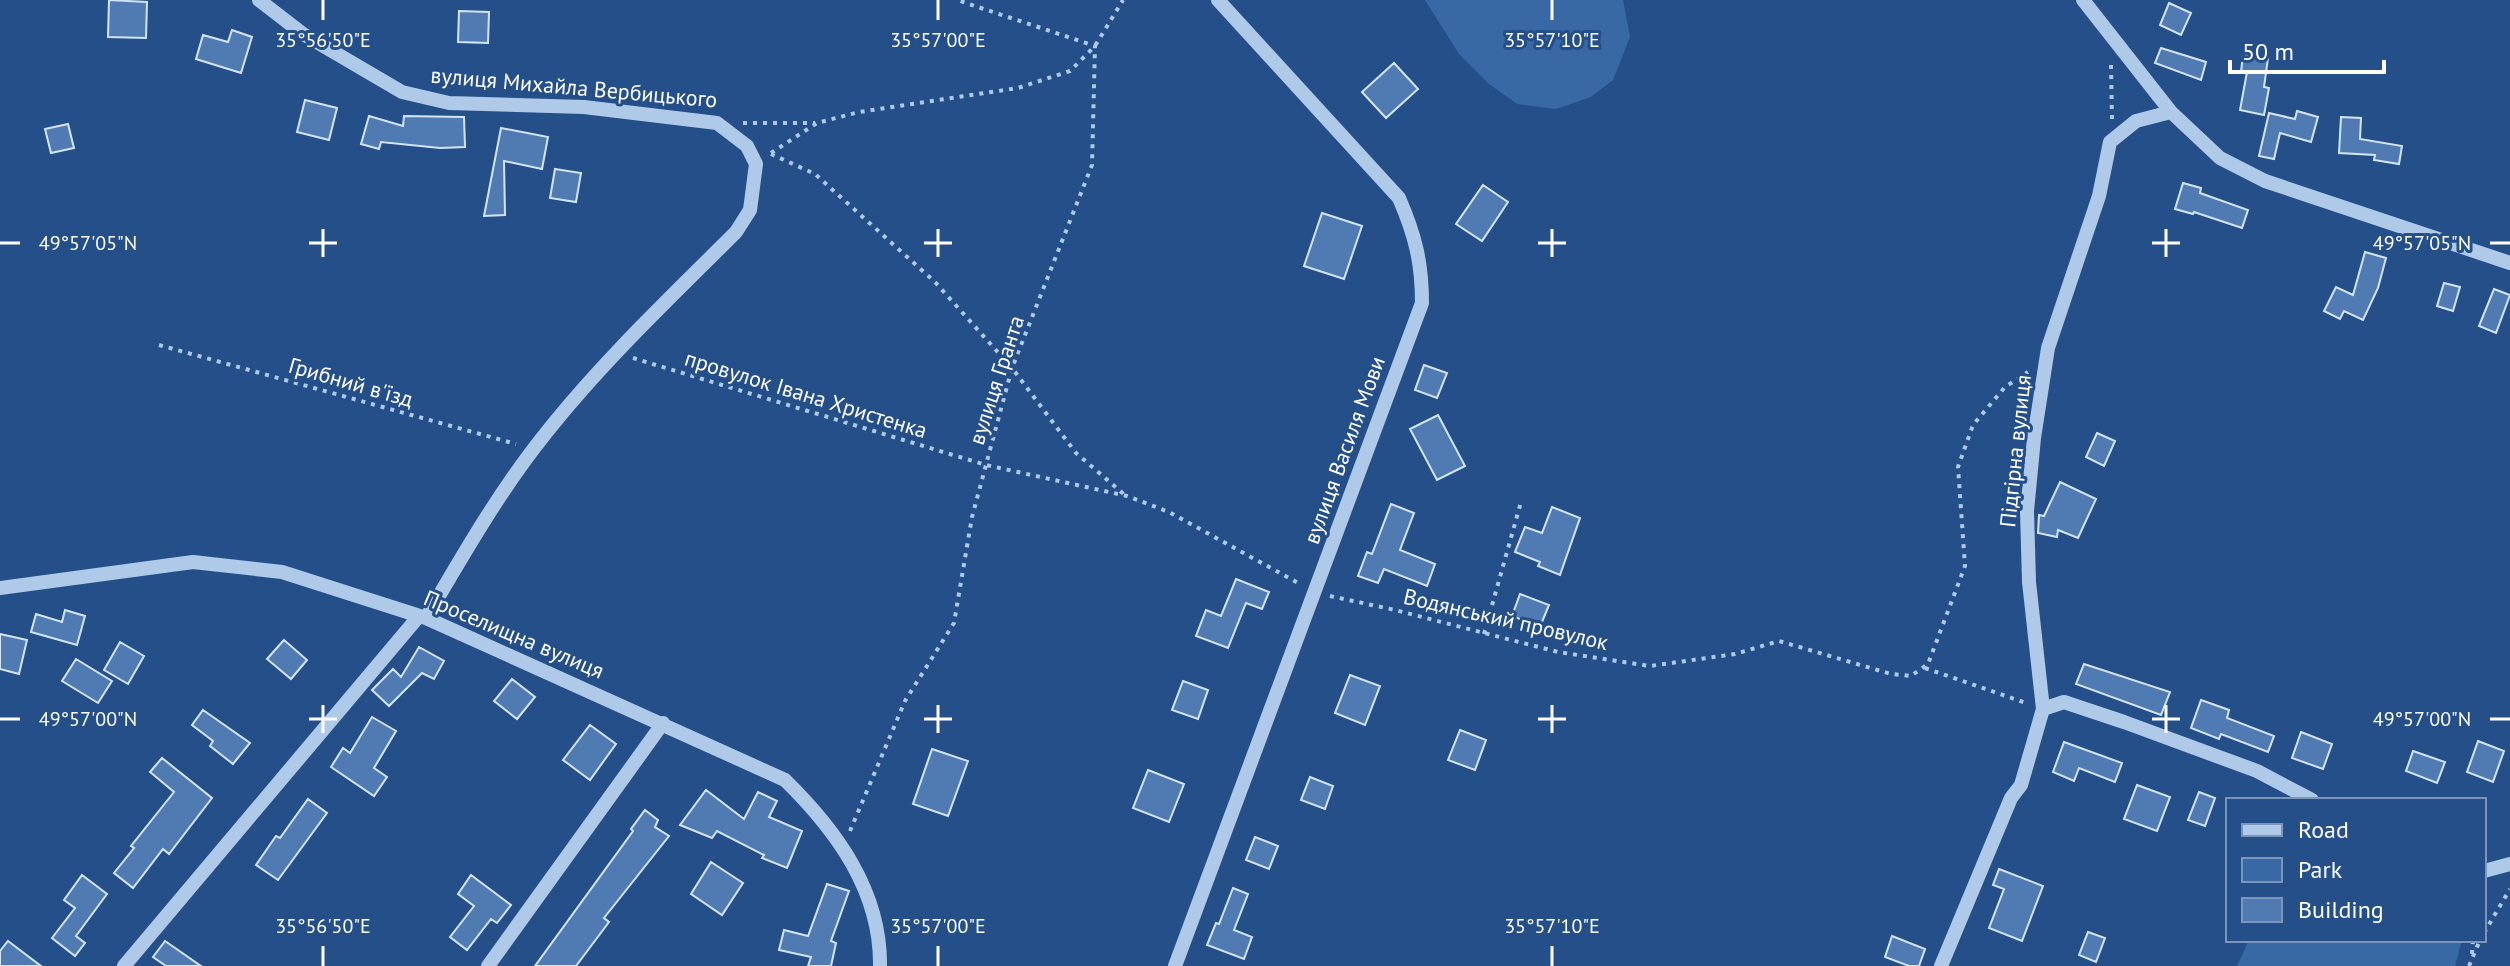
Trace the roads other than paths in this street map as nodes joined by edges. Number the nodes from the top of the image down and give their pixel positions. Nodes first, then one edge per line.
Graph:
1 (259, 0) edge
2 (1218, 0) edge
3 (2083, 0) edge
4 (2171, 112) junction
5 (2510, 263) edge
6 (0, 588) edge
7 (423, 617) junction
8 (2043, 709) junction
9 (663, 723) junction
10 (2308, 798) edge
11 (2510, 864) edge
12 (2486, 870) edge
13 (124, 966) edge
14 (488, 966) edge
15 (880, 966) edge
16 (1175, 966) edge
17 (1941, 966) edge

1 - 7 street, вулиця Михайла Вербицького
2 - 16 street, вулиця Василя Мови
3 - 4 street
4 - 5 street
4 - 8 street, Підгірна вулиця
6 - 7 street, Проселищна вулиця
7 - 9 street, Проселищна вулиця
7 - 13 street
8 - 10 street
8 - 17 street, Підгірна вулиця
9 - 14 street
9 - 15 street, Проселищна вулиця
11 - 12 street

